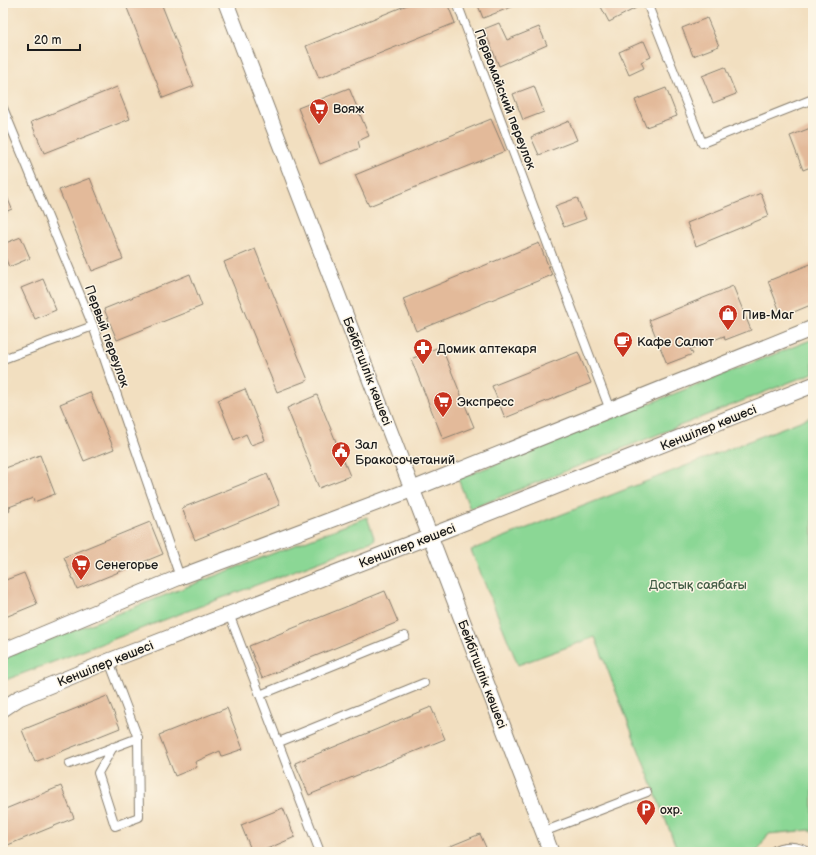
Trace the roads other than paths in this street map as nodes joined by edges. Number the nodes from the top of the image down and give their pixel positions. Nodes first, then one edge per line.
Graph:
1 (226, 3) edge
2 (457, 3) edge
3 (647, 3) edge
4 (813, 99) edge
5 (3, 108) edge
6 (93, 326) junction
7 (813, 328) edge
8 (3, 359) edge
9 (813, 385) edge
10 (610, 410) junction
11 (413, 489) junction
12 (430, 536) junction
13 (180, 577) junction
14 (229, 614) junction
15 (405, 636) dead end
16 (3, 651) edge
17 (109, 660) junction
18 (424, 683) dead end
19 (260, 695) junction
20 (3, 709) edge
21 (138, 738) junction
22 (279, 742) junction
23 (113, 747) junction
24 (69, 764) dead end
25 (647, 792) dead end
26 (543, 832) junction
27 (320, 852) edge
28 (551, 852) edge
29 (772, 852) edge
30 (809, 852) edge

1 - 11 street, Бейбітшілік көшесі
2 - 10 lane, Первомайский переулок
3 - 4 lane
5 - 6 lane, Первый переулок
6 - 8 lane
6 - 13 lane, Первый переулок
7 - 10 street
9 - 12 street, Кеншілер көшесі
10 - 11 street
11 - 12 street, Бейбітшілік көшесі
11 - 13 street
12 - 14 street, Кеншілер көшесі
12 - 26 street, Бейбітшілік көшесі
13 - 16 street
14 - 17 street, Кеншілер көшесі
14 - 19 lane
15 - 19 lane
17 - 20 street, Кеншілер көшесі
17 - 21 lane
18 - 22 lane
19 - 22 lane
21 - 23 lane
21 - 23 lane
22 - 27 lane
23 - 24 lane
25 - 26 lane
26 - 28 street, Бейбітшілік көшесі
29 - 30 lane

